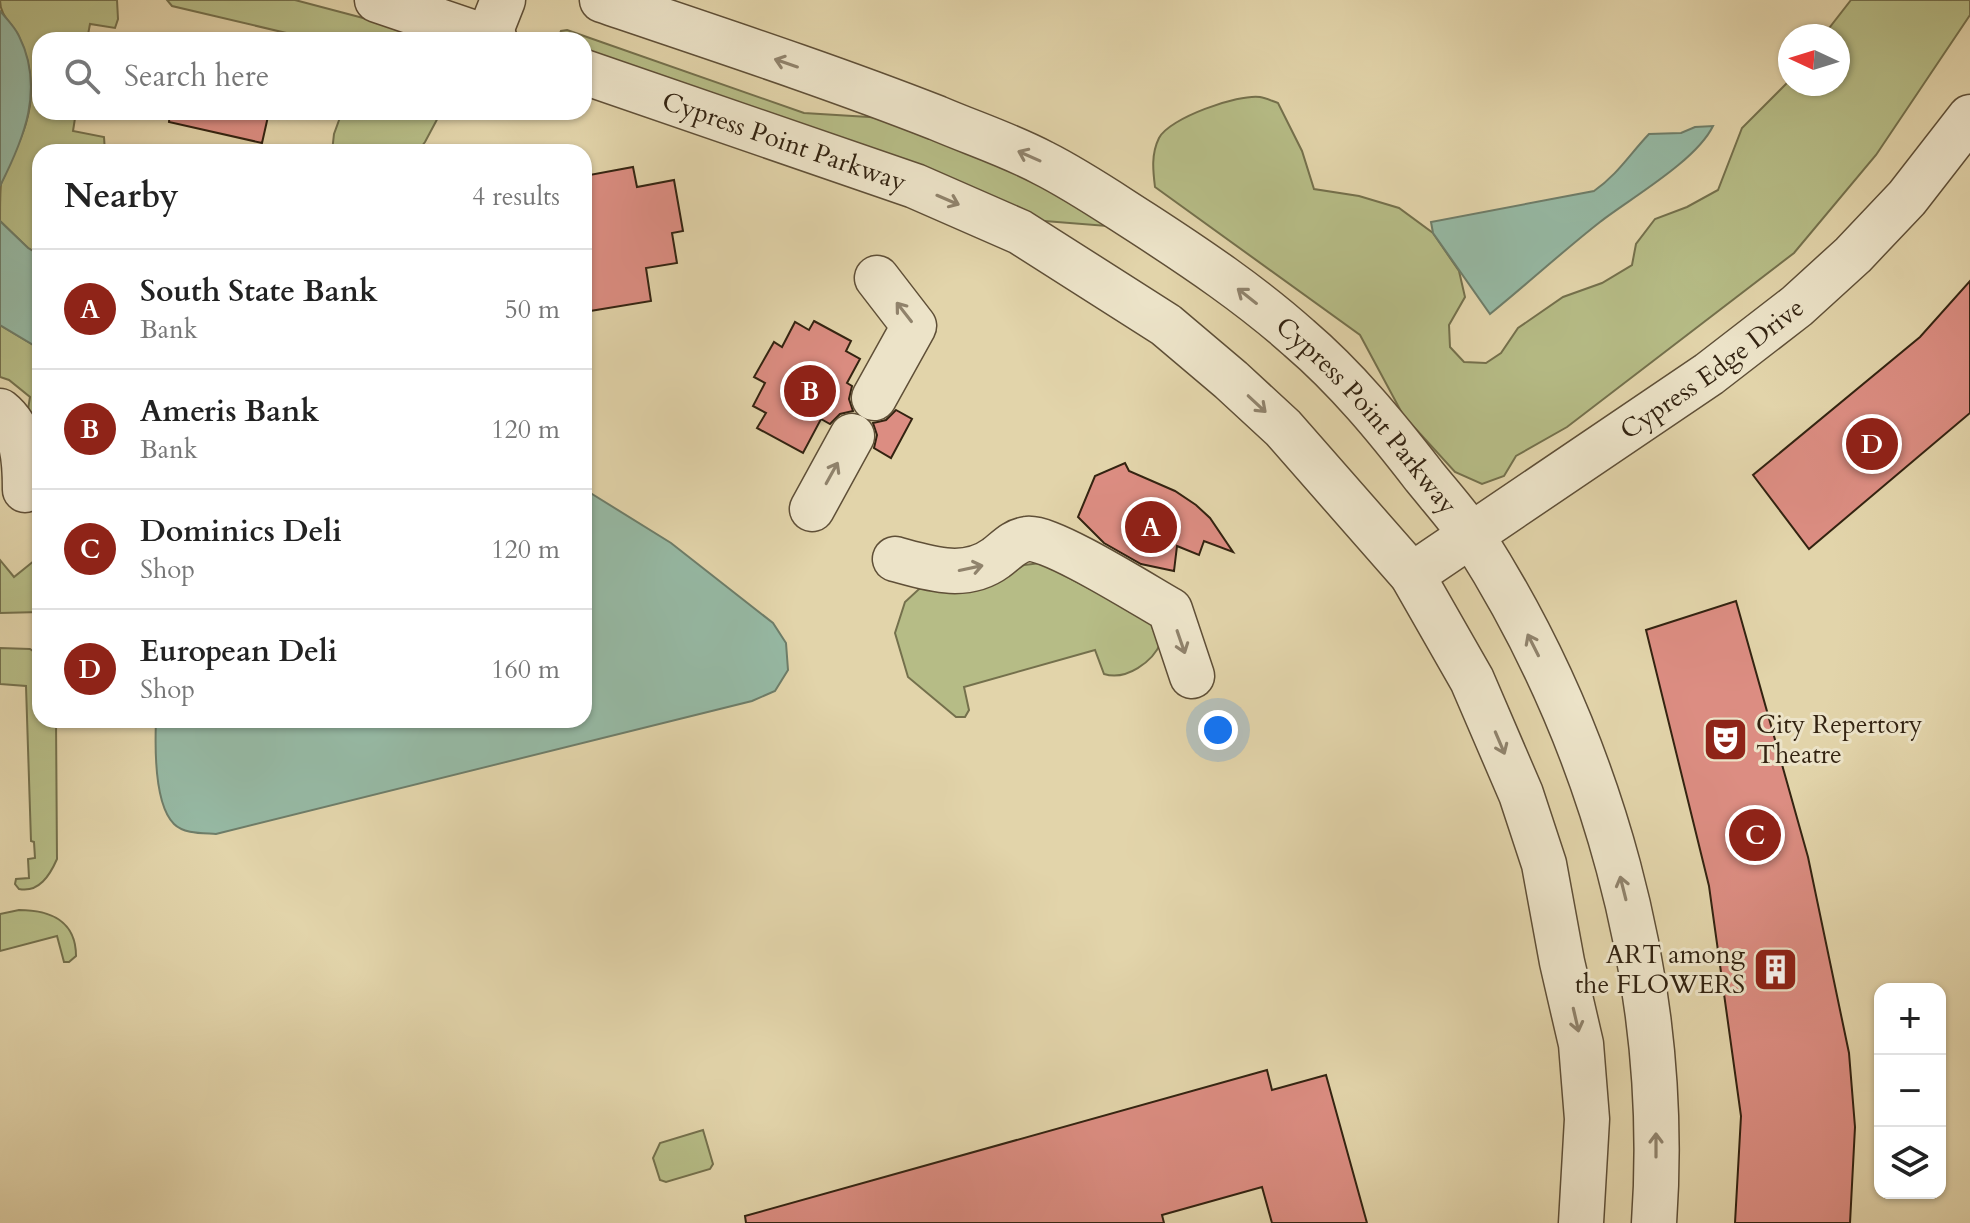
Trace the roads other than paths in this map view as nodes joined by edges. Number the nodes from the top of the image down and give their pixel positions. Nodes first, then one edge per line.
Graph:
1 (377, 0) edge
2 (602, 0) edge
3 (495, 26) edge
4 (592, 75) edge
5 (1970, 117) edge
6 (877, 278) dead end
7 (874, 398) dead end
8 (0, 411) edge
9 (852, 436) dead end
10 (25, 490) dead end
11 (812, 509) dead end
12 (1472, 536) junction
13 (895, 559) dead end
14 (1412, 575) junction
15 (1192, 676) dead end
16 (1581, 1223) edge
17 (1654, 1223) edge

1 - 3 street
12 -> 2 street, Cypress Point Parkway
4 -> 14 street, Cypress Point Parkway
5 - 12 street, Cypress Edge Drive
7 -> 6 street
8 - 10 street
11 -> 9 street
12 - 14 street, Cypress Edge Drive
17 -> 12 street, Cypress Point Parkway
13 -> 15 street
14 -> 16 street, Cypress Point Parkway

